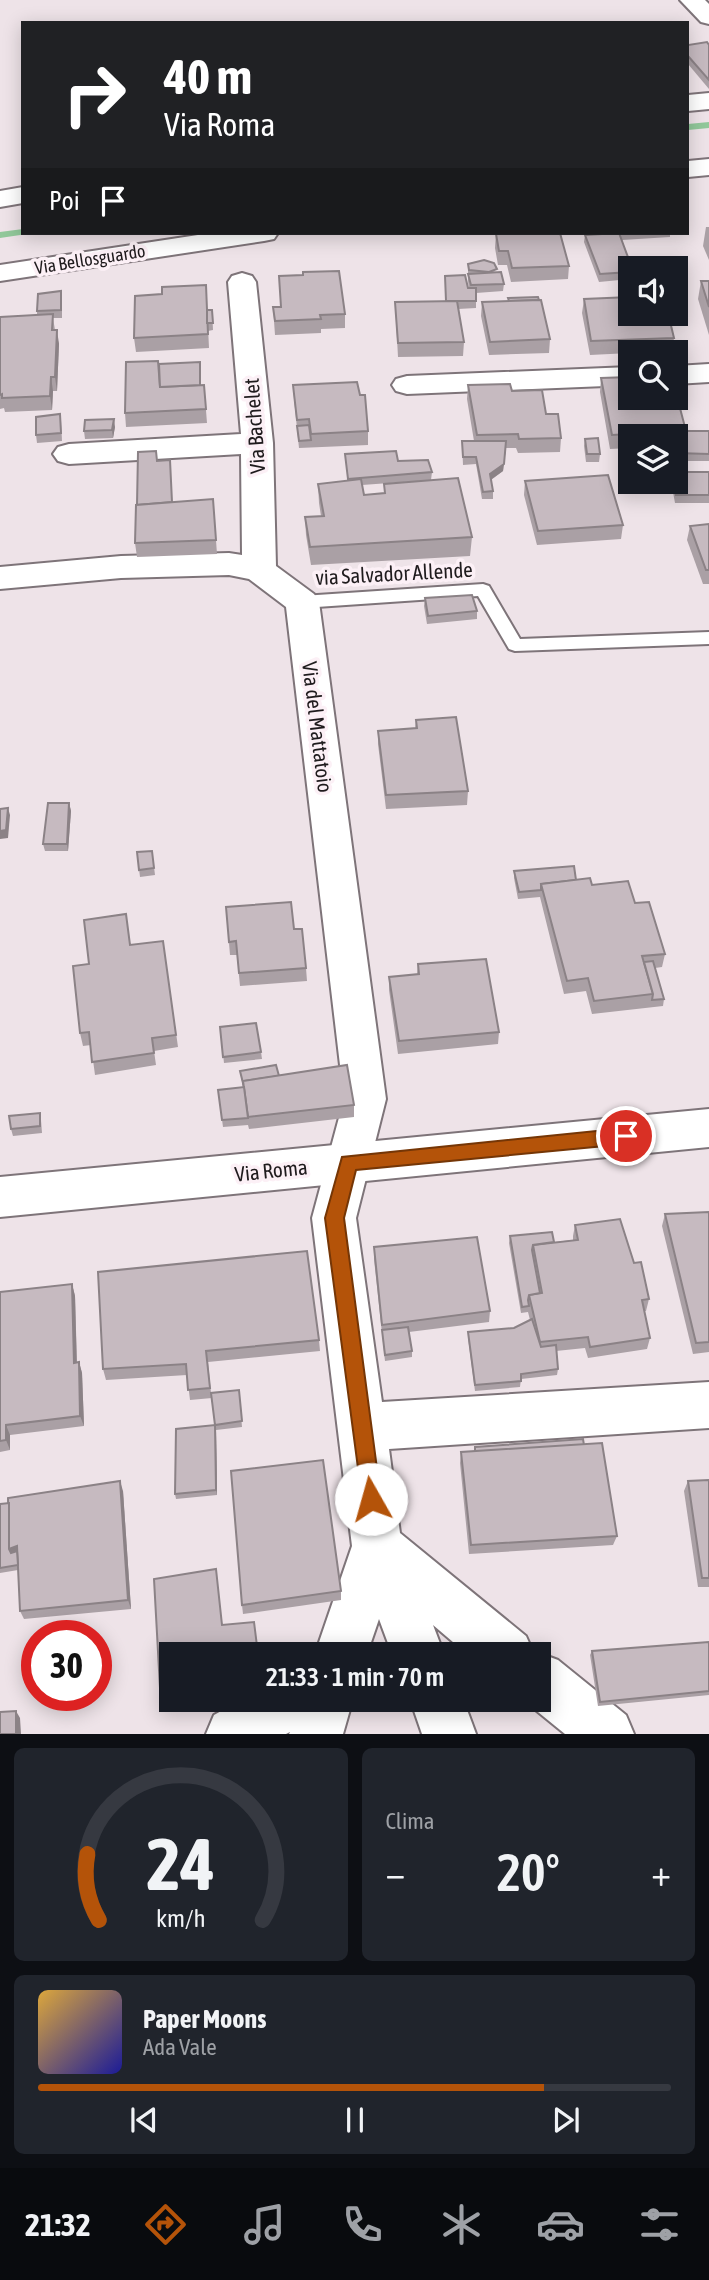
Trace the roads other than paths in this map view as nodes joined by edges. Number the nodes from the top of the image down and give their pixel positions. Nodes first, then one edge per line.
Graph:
1 (692, 0) edge
2 (709, 17) edge
3 (709, 101) edge
4 (689, 103) edge
5 (709, 167) edge
6 (689, 169) edge
7 (21, 195) edge
8 (0, 199) edge
9 (251, 235) edge
10 (0, 273) edge
11 (242, 282) dead end
12 (709, 373) edge
13 (688, 374) edge
14 (618, 376) edge
15 (407, 385) dead end
16 (257, 443) junction
17 (69, 454) dead end
18 (258, 570) junction
19 (0, 578) edge
20 (302, 602) junction
21 (709, 638) edge
22 (709, 1128) edge
23 (349, 1163) junction
24 (0, 1196) edge
25 (709, 1405) edge
26 (362, 1427) junction
27 (377, 1546) junction
28 (345, 1642) edge
29 (413, 1642) edge
30 (493, 1642) edge
31 (551, 1689) edge
32 (273, 1712) edge
33 (323, 1712) edge
34 (441, 1712) edge
35 (233, 1734) edge
36 (316, 1734) edge
37 (449, 1734) edge
38 (607, 1734) edge

1 - 2 street
3 - 4 street
5 - 6 street
7 - 8 street
9 - 10 street, Via Bellosguardo
11 - 16 street, Via Bachelet
12 - 13 street
14 - 15 street
16 - 17 street
16 - 18 street, Via Bachelet
18 - 19 street
18 - 20 street
20 - 21 lane, via Salvador Allende
20 - 23 street, Via del Mattatoio
22 - 23 street, Via Roma
23 - 24 street, Via Roma
23 - 26 street, Via del Mattatoio
25 - 26 street
26 - 27 street, Via del Mattatoio
27 - 28 street
27 - 29 street
27 - 30 street
31 - 38 street
32 - 35 street
33 - 36 street
34 - 37 street

